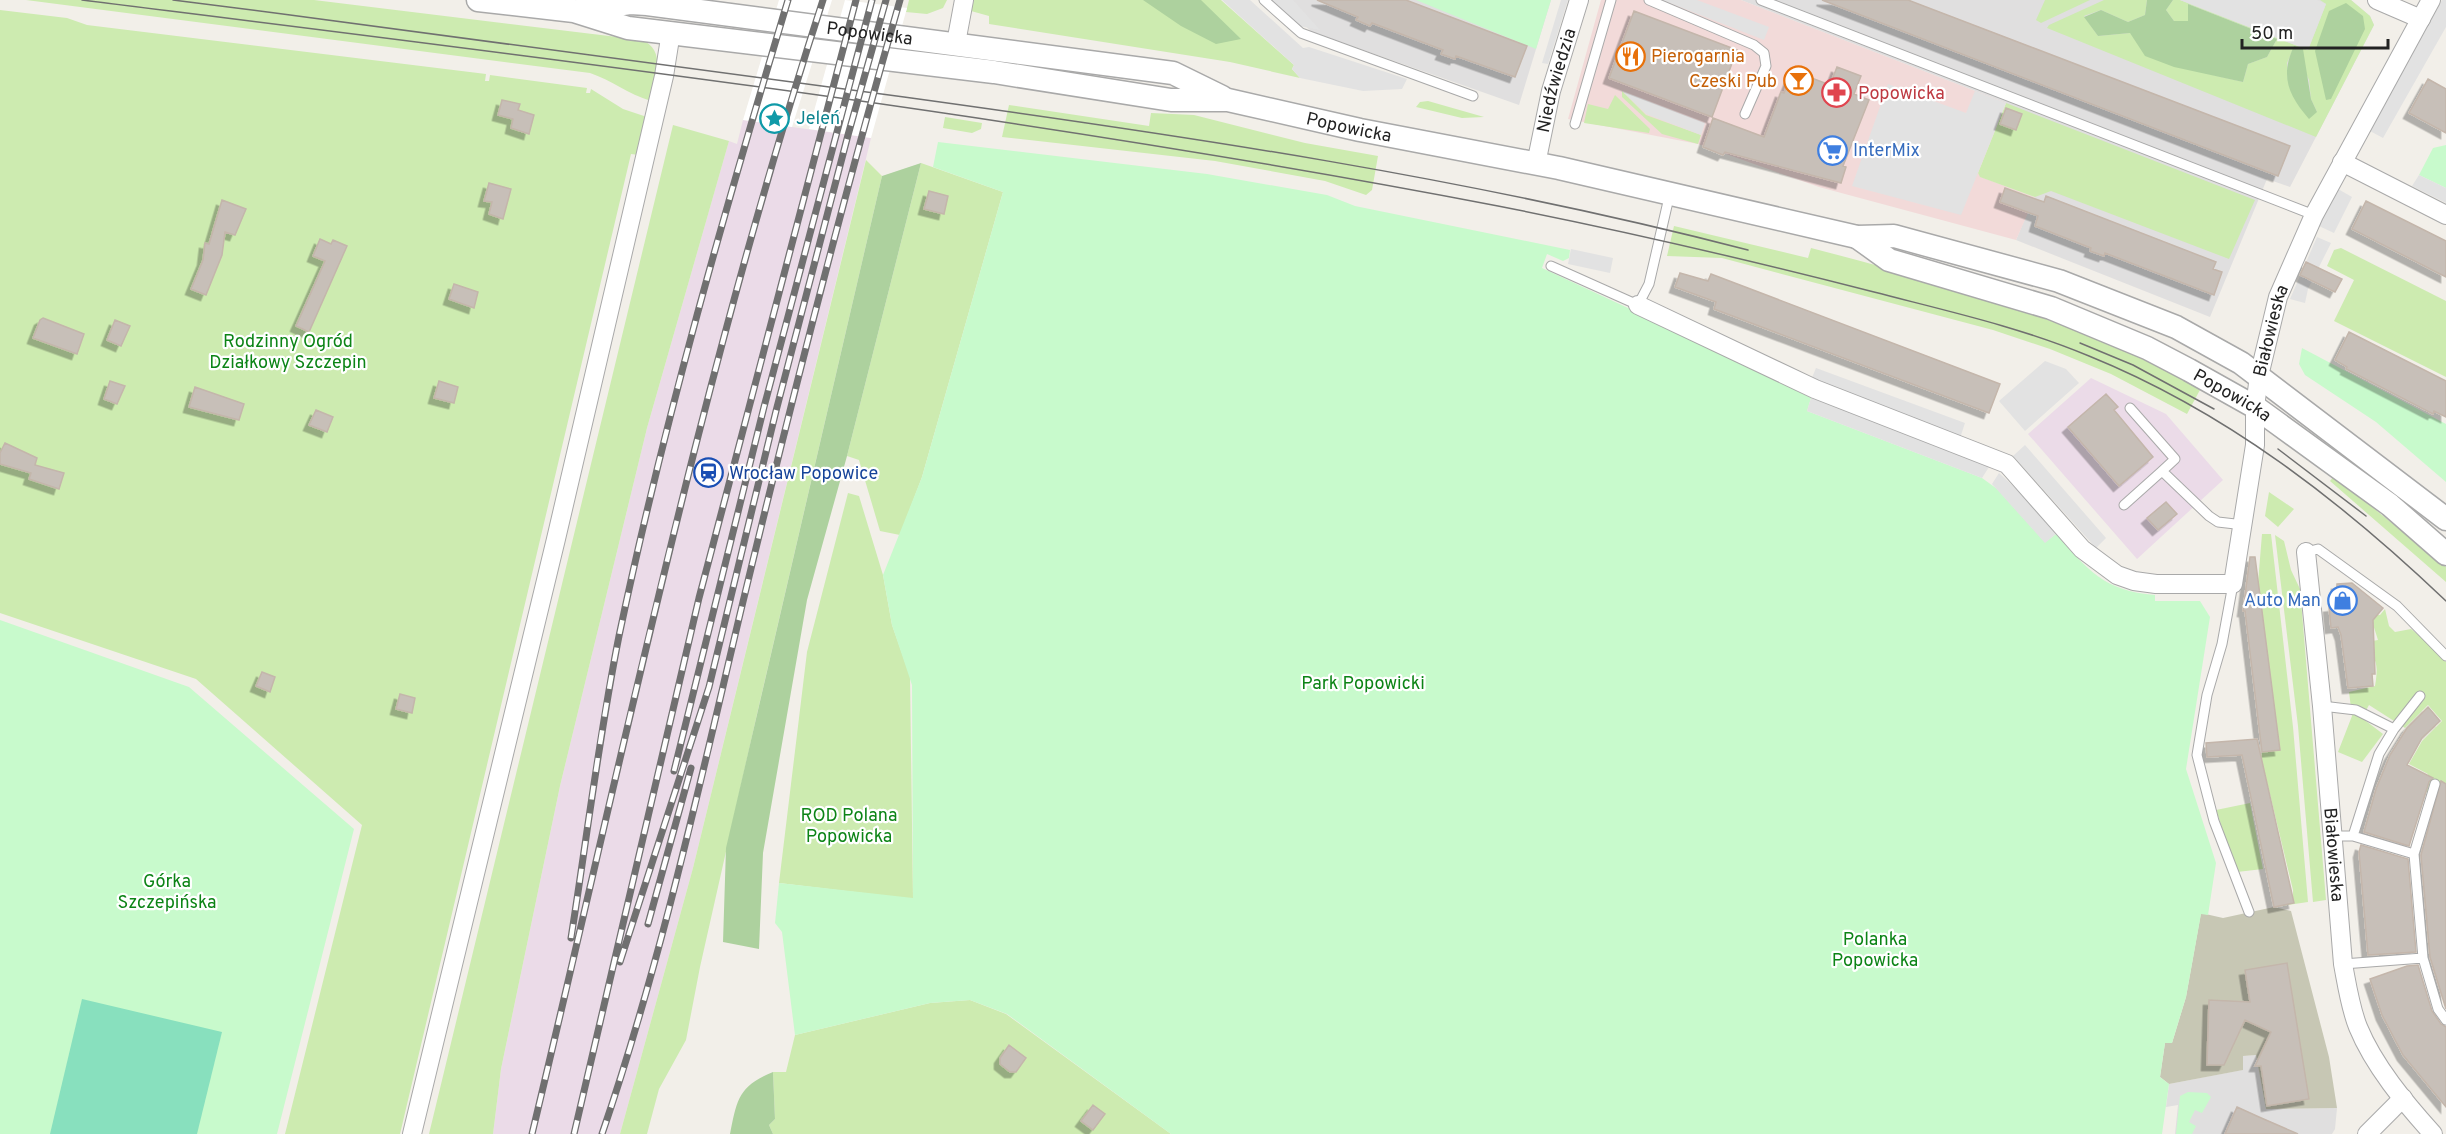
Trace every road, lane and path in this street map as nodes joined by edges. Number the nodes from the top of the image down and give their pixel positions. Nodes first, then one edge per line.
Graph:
1 (478, 0) edge
2 (964, 0) edge
3 (1264, 0) edge
4 (1579, 0) edge
5 (1611, 0) edge
6 (1648, 0) edge
7 (1761, 0) edge
8 (2377, 0) edge
9 (2431, 0) edge
10 (647, 2) edge
11 (574, 11) junction
12 (2421, 19) junction
13 (671, 33) junction
14 (956, 44) junction
15 (1473, 96) dead end
16 (1228, 100) junction
17 (1745, 114) dead end
18 (1575, 124) dead end
19 (2342, 162) junction
20 (1536, 164) junction
21 (1670, 193) junction
22 (2314, 215) junction
23 (2446, 215) edge
24 (1857, 237) junction
25 (1551, 266) dead end
26 (1638, 305) junction
27 (2259, 376) junction
28 (2255, 407) junction
29 (2130, 408) dead end
30 (2162, 471) junction
31 (2124, 505) dead end
32 (2446, 519) edge
33 (2244, 525) junction
34 (2306, 552) joint
35 (2446, 554) edge
36 (2233, 584) junction
37 (2446, 656) edge
38 (2420, 696) dead end
39 (2322, 706) junction
40 (2394, 729) junction
41 (2435, 784) dead end
42 (2332, 836) junction
43 (2353, 836) junction
44 (2414, 854) junction
45 (2249, 912) dead end
46 (2423, 958) junction
47 (2343, 964) junction
48 (2446, 1020) edge
49 (2403, 1098) junction
50 (412, 1134) edge
51 (2367, 1134) edge
52 (2433, 1134) edge

1 - 11 street
2 - 14 street
3 - 15 lane
4 - 20 street, Niedźwiedzia
5 - 18 lane
6 - 17 lane
7 - 22 lane
8 - 12 street
9 - 12 street, Białowieska
10 - 11 street, Popowicka
10 - 14 street, Popowicka
11 - 13 street, Popowicka
12 - 19 street, Białowieska
13 - 16 street, Popowicka
13 - 50 street
14 - 16 street, Popowicka
16 - 20 street, Popowicka
19 - 22 street, Białowieska
19 - 23 street
20 - 21 street, Popowicka
21 - 24 street, Popowicka
21 - 26 lane
22 - 27 street, Białowieska
24 - 27 street, Popowicka
24 - 28 street, Popowicka
25 - 26 lane
26 - 36 street
27 - 28 street, Białowieska
27 - 32 street, Popowicka
28 - 33 street, Białowieska
28 - 35 street, Popowicka
29 - 30 lane
30 - 31 lane
30 - 33 lane
33 - 36 street, Białowieska
34 - 37 lane
34 - 39 street, Białowieska
36 - 45 lane
38 - 40 lane
39 - 40 lane
39 - 42 street, Białowieska
40 - 43 lane
41 - 44 lane
42 - 43 lane
42 - 47 street, Białowieska
43 - 44 lane
44 - 46 lane
46 - 47 lane
46 - 48 lane
47 - 49 street, Białowieska
49 - 51 street
49 - 52 street, Białowieska

